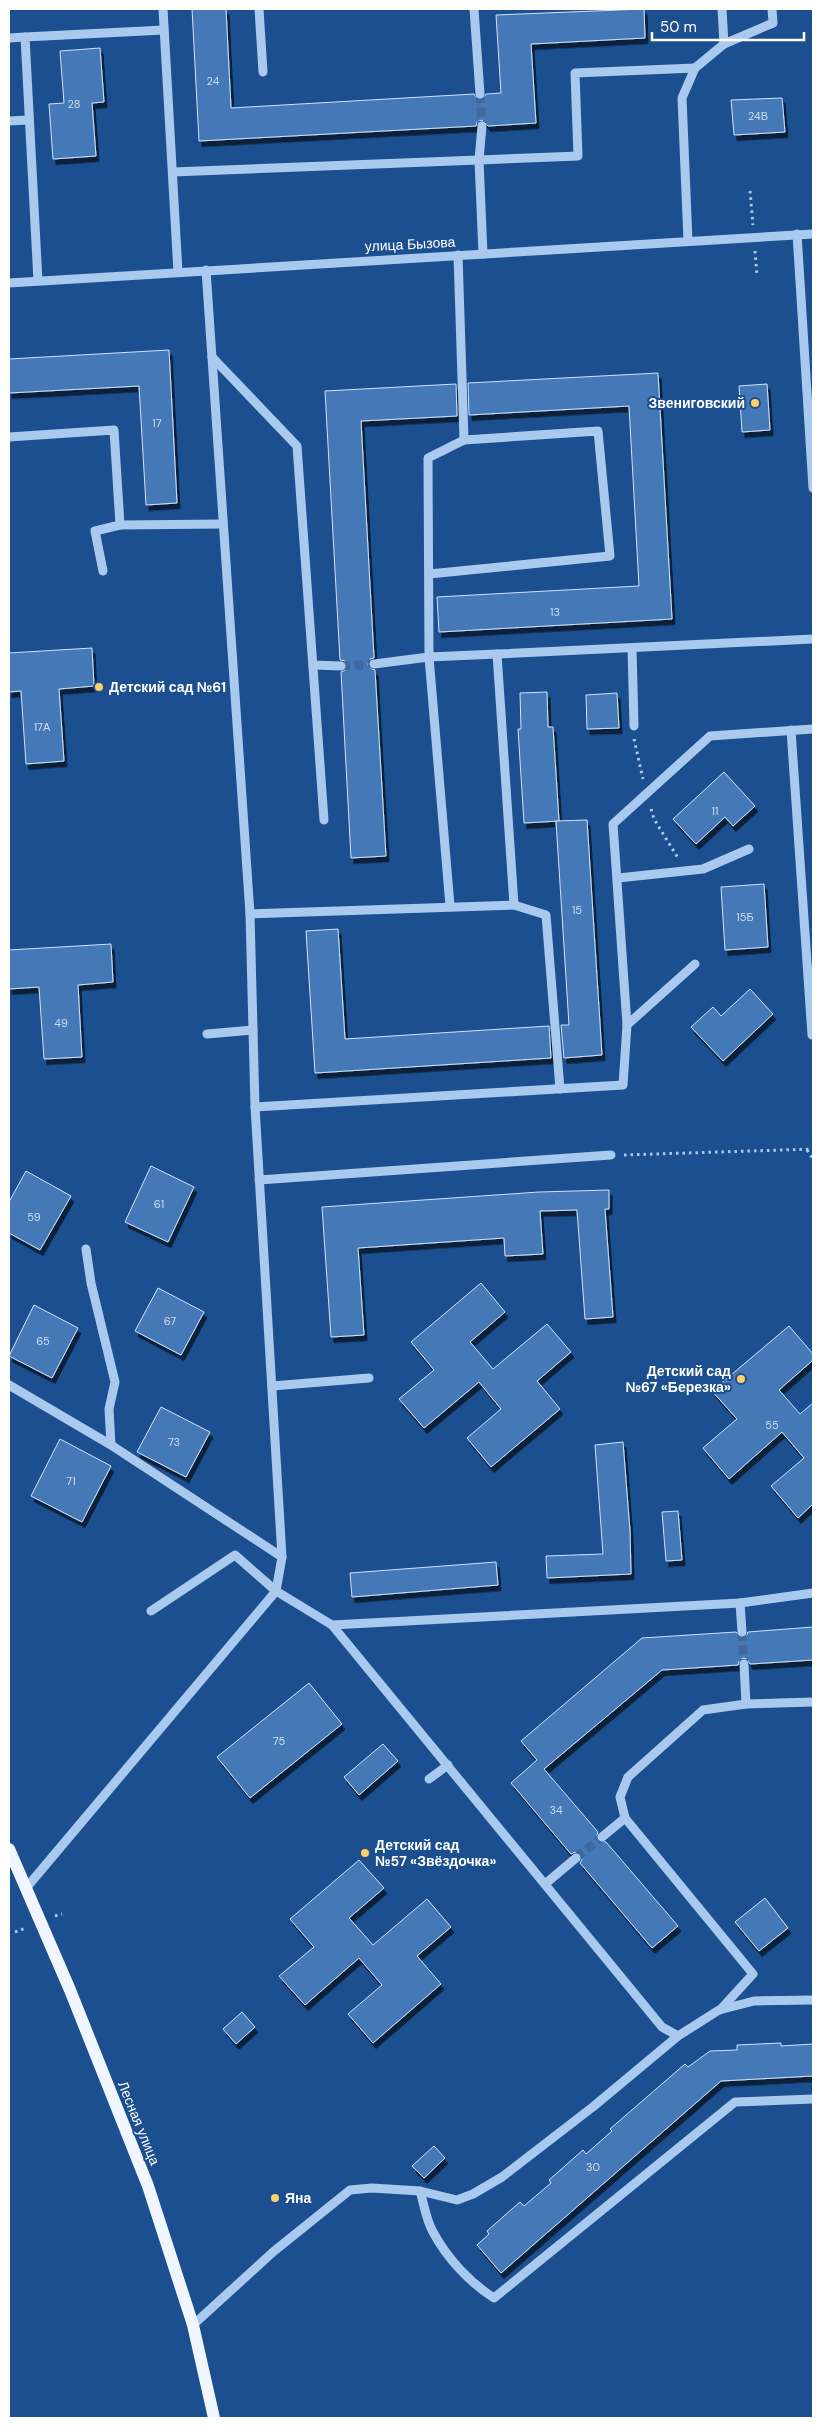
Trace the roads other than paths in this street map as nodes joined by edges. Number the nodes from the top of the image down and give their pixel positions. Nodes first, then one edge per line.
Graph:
1 (163, 9) edge
2 (259, 9) edge
3 (474, 9) edge
4 (722, 9) edge
5 (772, 9) edge
6 (164, 30) junction
7 (25, 37) junction
8 (9, 38) edge
9 (724, 44) junction
10 (695, 68) junction
11 (263, 72) dead end
12 (480, 94) tunnel mouth
13 (29, 120) junction
14 (9, 122) edge
15 (482, 126) tunnel mouth
16 (479, 160) junction
17 (173, 172) junction
18 (797, 234) junction
19 (813, 234) edge
20 (688, 241) junction
21 (483, 254) junction
22 (458, 255) junction
23 (206, 270) junction
24 (178, 272) junction
25 (38, 281) junction
26 (9, 282) edge
27 (212, 357) junction
28 (9, 438) edge
29 (464, 440) junction
30 (813, 488) edge
31 (222, 524) junction
32 (120, 525) junction
33 (103, 571) dead end
34 (429, 574) junction
35 (813, 639) edge
36 (632, 648) junction
37 (497, 654) junction
38 (429, 657) junction
39 (374, 664) tunnel mouth
40 (313, 665) junction
41 (340, 666) tunnel mouth
42 (634, 726) dead end
43 (791, 730) junction
44 (813, 730) edge
45 (324, 820) dead end
46 (749, 849) dead end
47 (618, 878) junction
48 (514, 905) junction
49 (450, 906) junction
50 (250, 914) junction
51 (695, 964) dead end
52 (627, 1025) junction
53 (253, 1030) junction
54 (207, 1034) dead end
55 (812, 1035) edge
56 (560, 1089) junction
57 (255, 1107) junction
58 (611, 1155) road end
59 (260, 1180) junction
60 (86, 1249) dead end
61 (369, 1378) dead end
62 (9, 1385) edge
63 (272, 1386) junction
64 (111, 1445) junction
65 (282, 1556) junction
66 (276, 1591) junction
67 (813, 1593) edge
68 (740, 1603) junction
69 (150, 1611) dead end
70 (332, 1625) junction
71 (742, 1632) tunnel mouth
72 (744, 1664) tunnel mouth
73 (813, 1702) edge
74 (746, 1704) junction
75 (448, 1765) junction
76 (429, 1779) dead end
77 (625, 1818) junction
78 (602, 1837) tunnel mouth
79 (9, 1849) edge
80 (576, 1858) tunnel mouth
81 (545, 1884) junction
82 (27, 1887) junction
83 (813, 2000) edge
84 (720, 2010) junction
85 (678, 2036) junction
86 (813, 2099) edge
87 (420, 2191) junction
88 (193, 2325) junction
89 (214, 2418) edge

1 - 6 street
2 - 11 street
3 - 12 street
4 - 9 street
5 - 9 street
6 - 7 street
6 - 17 street
7 - 8 street
7 - 13 street
9 - 10 street
10 - 16 street
10 - 20 street
13 - 14 street
13 - 25 street
15 - 16 street
16 - 17 street
16 - 21 street
17 - 24 street
18 - 19 street, улица Бызова
18 - 20 street, улица Бызова
18 - 30 street
20 - 21 street, улица Бызова
21 - 22 street, улица Бызова
22 - 23 street, улица Бызова
22 - 29 street
23 - 24 street, улица Бызова
23 - 27 street
24 - 25 street, улица Бызова
25 - 26 street, улица Бызова
27 - 31 street
27 - 40 street
28 - 32 street
29 - 34 street
29 - 34 street
31 - 32 street
31 - 50 street
32 - 33 street
34 - 38 street
35 - 36 street
36 - 37 street
36 - 42 street
37 - 38 street
37 - 48 street
38 - 39 street
38 - 49 street
40 - 41 street
40 - 45 street
43 - 44 street
43 - 47 street
43 - 55 street
46 - 47 street
47 - 52 street
48 - 49 street
48 - 56 street
49 - 50 street
50 - 53 street
51 - 52 street
52 - 56 street
53 - 54 street
53 - 57 street
56 - 57 street
57 - 59 street
58 - 59 street
59 - 63 street
60 - 64 street
61 - 63 street
62 - 64 street
63 - 65 street
64 - 65 street
65 - 66 street
66 - 69 street
66 - 70 street
66 - 82 street
67 - 68 street
68 - 70 street
68 - 71 street
70 - 75 street
72 - 74 street
73 - 74 street
74 - 77 street
75 - 76 street
75 - 81 street
77 - 78 street
77 - 84 street
79 - 82 main road, Лесная улица
80 - 81 street
81 - 85 street
82 - 88 main road, Лесная улица
83 - 84 street
84 - 85 street
85 - 87 street
86 - 87 street
87 - 88 street
88 - 89 main road, Лесная улица

